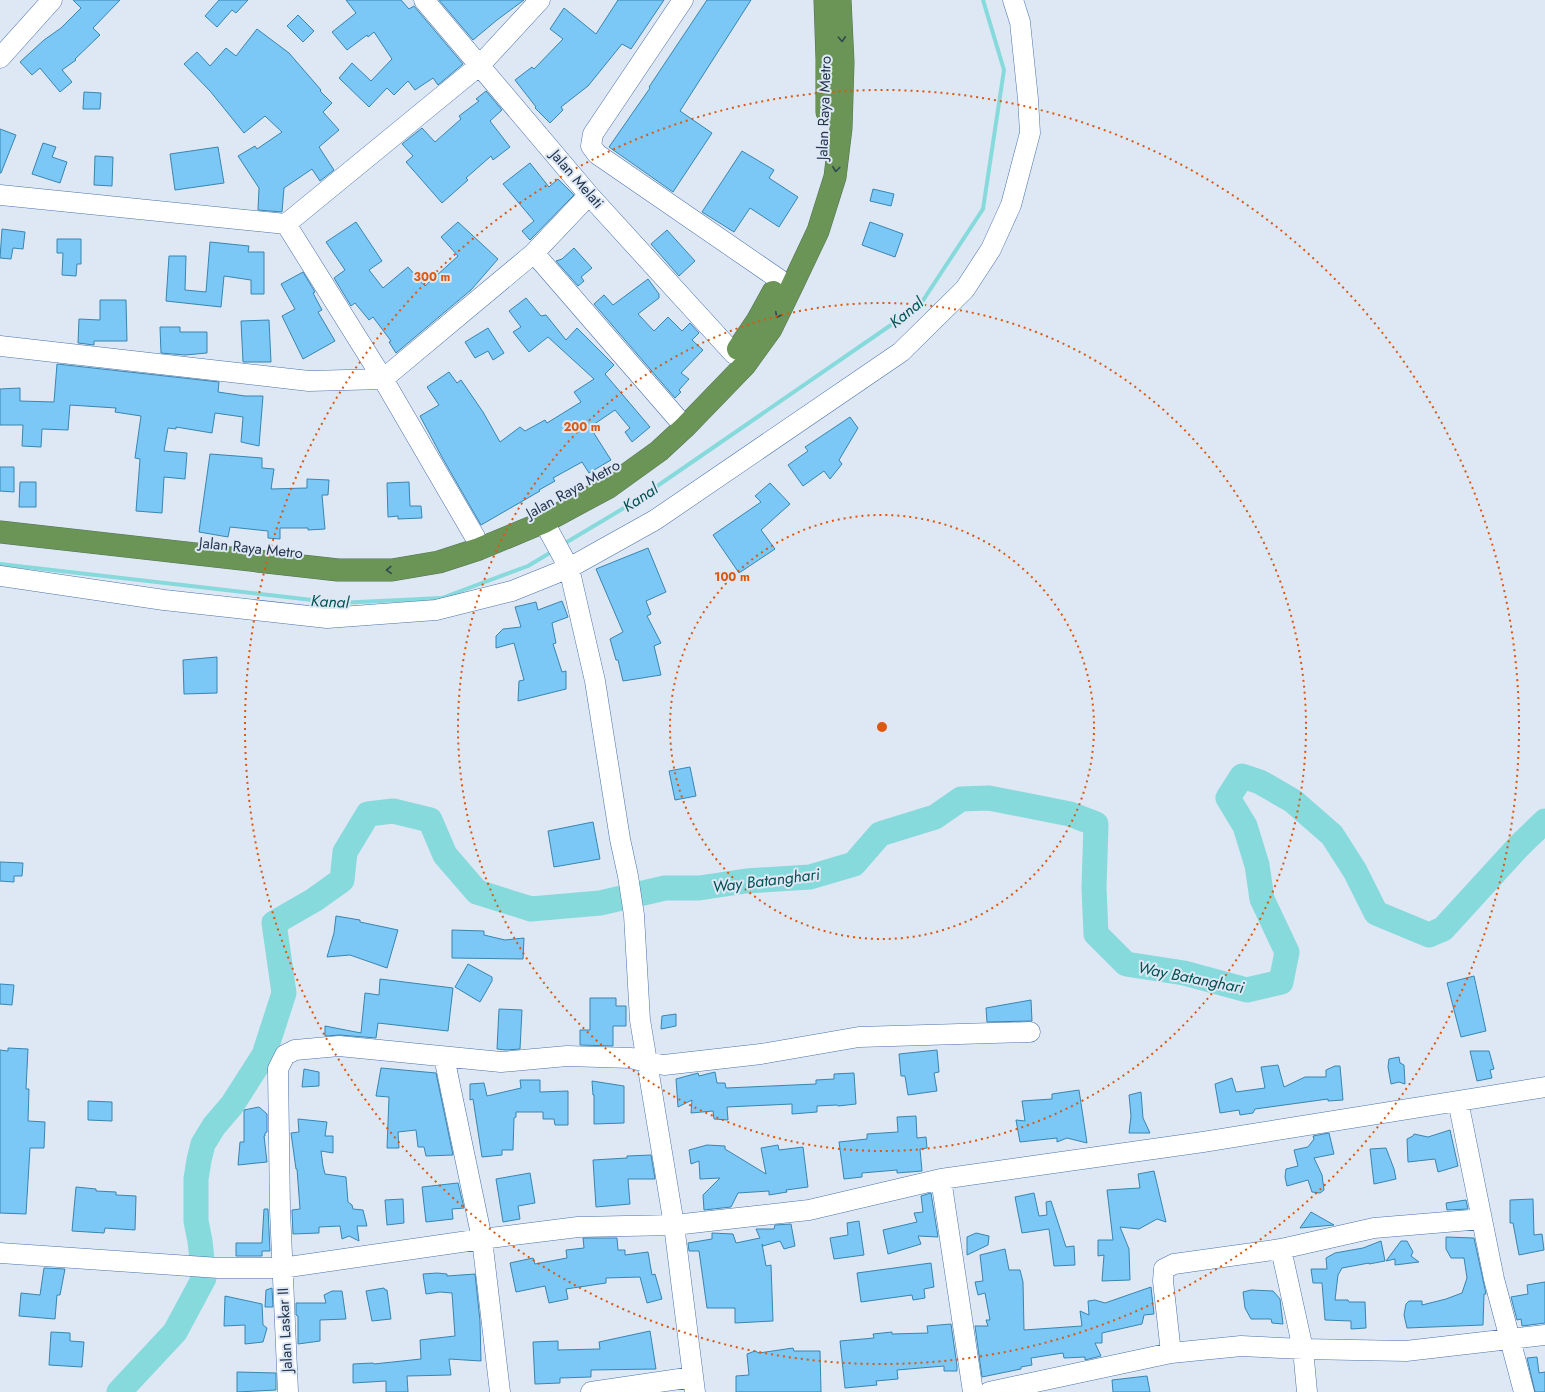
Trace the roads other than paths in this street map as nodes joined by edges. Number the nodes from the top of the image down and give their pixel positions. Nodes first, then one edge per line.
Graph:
1 (52, 0) edge
2 (424, 0) edge
3 (540, 0) edge
4 (683, 0) edge
5 (825, 0) edge
6 (840, 0) edge
7 (1013, 0) edge
8 (0, 58) edge
9 (480, 65) junction
10 (0, 195) edge
11 (589, 195) junction
12 (286, 224) junction
13 (534, 253) junction
14 (780, 280) junction
15 (0, 346) edge
16 (734, 354) junction
17 (383, 379) junction
18 (677, 418) junction
19 (0, 519) edge
20 (548, 529) junction
21 (0, 532) edge
22 (475, 537) junction
23 (190, 548) junction
24 (566, 563) junction
25 (0, 576) edge
26 (1030, 1032) dead end
27 (444, 1057) junction
28 (646, 1062) junction
29 (1545, 1087) edge
30 (1458, 1101) junction
31 (941, 1179) junction
32 (1482, 1219) junction
33 (674, 1225) junction
34 (482, 1239) junction
35 (1281, 1249) junction
36 (0, 1253) edge
37 (282, 1268) junction
38 (1545, 1335) edge
39 (1510, 1338) junction
40 (1303, 1349) junction
41 (1172, 1353) junction
42 (694, 1385) edge
43 (288, 1392) edge
44 (500, 1392) edge
45 (591, 1392) edge
46 (973, 1392) edge
47 (989, 1392) edge
48 (1307, 1392) edge
49 (1524, 1392) edge

1 - 8 street
2 - 9 street, Jalan Melati
3 - 9 street
4 - 14 street
5 - 14 highway, Jalan Raya Metro
6 -> 20 highway
7 - 24 street
9 - 11 street, Jalan Melati
9 - 12 street
10 - 12 street
11 - 13 street
11 - 16 street, Jalan Melati
12 - 17 street
13 - 17 street
13 - 18 street
14 - 16 highway, Jalan Raya Metro
15 - 17 street
16 - 18 highway, Jalan Raya Metro
17 - 22 street
18 - 22 highway, Jalan Raya Metro
19 - 23 highway, Jalan Raya Metro
20 -> 23 highway
20 - 24 street
21 - 23 highway
22 - 23 highway, Jalan Raya Metro
24 - 25 street
24 - 28 street
26 - 28 street, Jalan Laskar II
27 - 28 street, Jalan Laskar II
27 - 34 street
27 - 37 street, Jalan Laskar II
28 - 33 street
29 - 30 street
30 - 31 street
30 - 32 street
31 - 33 street
31 - 46 street
32 - 35 street
32 - 39 street
33 - 34 street
33 - 42 street
34 - 37 street
34 - 44 street
35 - 40 street
35 - 41 street
36 - 37 street
37 - 43 street, Jalan Laskar II
38 - 39 street
39 - 40 street
39 - 49 street
40 - 41 street
40 - 48 street
41 - 47 street
42 - 45 street

